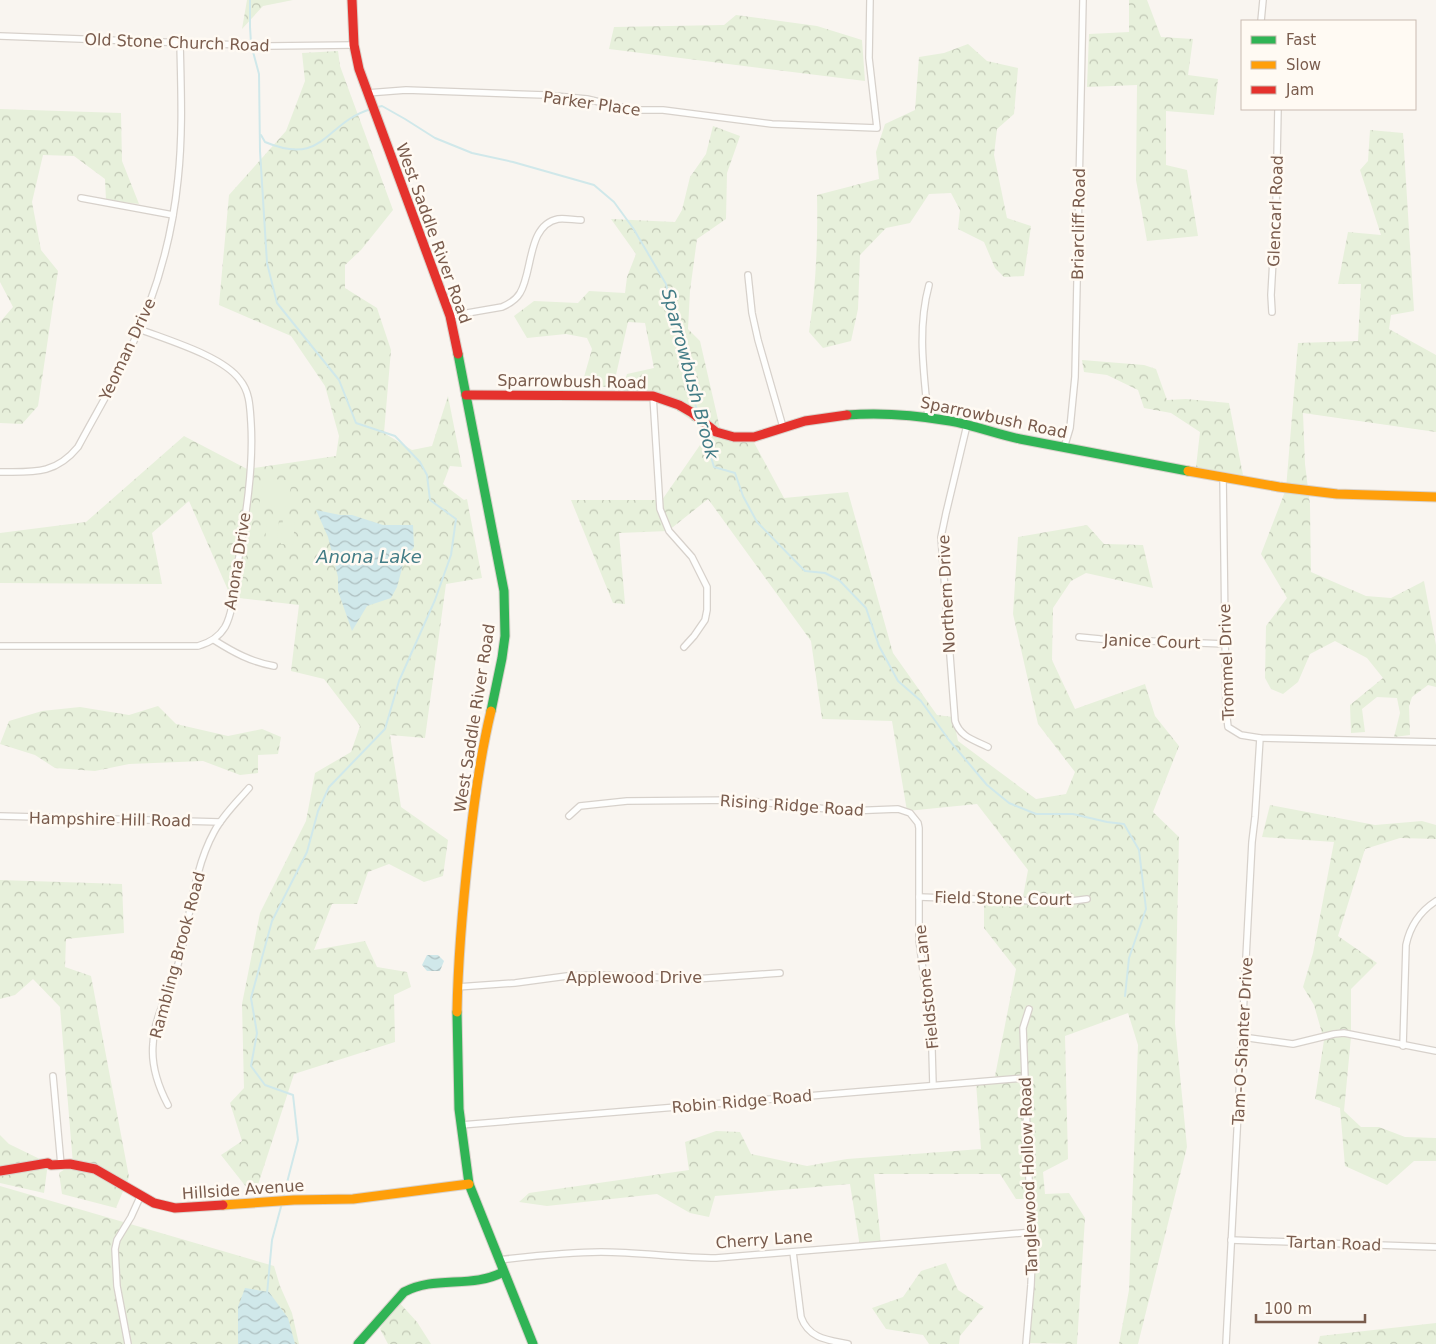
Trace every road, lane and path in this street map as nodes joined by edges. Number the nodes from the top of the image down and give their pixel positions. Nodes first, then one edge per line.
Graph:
1 (352, 0) edge
2 (870, 0) edge
3 (1083, 0) edge
4 (1263, 0) edge
5 (1262, 20) edge
6 (0, 36) edge
7 (180, 42) junction
8 (354, 46) junction
9 (367, 93) junction
10 (1278, 110) edge
11 (81, 198) dead end
12 (173, 215) junction
13 (581, 220) dead end
14 (748, 275) dead end
15 (929, 286) dead end
16 (1272, 312) dead end
17 (450, 316) junction
18 (139, 329) junction
19 (466, 395) junction
20 (654, 396) junction
21 (928, 417) junction
22 (967, 425) junction
23 (783, 427) junction
24 (1064, 448) junction
25 (0, 472) edge
26 (1223, 476) junction
27 (1436, 497) edge
28 (1079, 637) dead end
29 (214, 640) junction
30 (1225, 644) junction
31 (0, 646) edge
32 (684, 647) dead end
33 (274, 666) dead end
34 (1260, 738) junction
35 (1436, 742) edge
36 (988, 747) dead end
37 (249, 788) dead end
38 (0, 816) edge
39 (569, 816) dead end
40 (220, 822) junction
41 (919, 828) joint
42 (919, 897) junction
43 (1087, 899) dead end
44 (1436, 901) edge
45 (780, 973) dead end
46 (458, 987) junction
47 (1029, 1009) dead end
48 (1242, 1036) junction
49 (1403, 1046) junction
50 (1436, 1051) edge
51 (53, 1076) dead end
52 (1024, 1078) junction
53 (933, 1085) junction
54 (168, 1105) dead end
55 (461, 1125) junction
56 (61, 1164) junction
57 (0, 1171) edge
58 (469, 1184) junction
59 (141, 1196) junction
60 (1033, 1232) junction
61 (1231, 1240) junction
62 (1436, 1247) edge
63 (794, 1252) junction
64 (498, 1260) junction
65 (503, 1272) junction
66 (128, 1344) edge
67 (358, 1344) edge
68 (533, 1344) edge
69 (848, 1344) edge
70 (1026, 1344) edge
71 (1226, 1344) edge

1 - 8 street, West Saddle River Road
2 - 9 street, Parker Place
3 - 24 street, Briarcliff Road
4 - 5 street
6 - 7 street, Old Stone Church Road
7 - 8 street, Old Stone Church Road
7 - 12 street, Yeoman Drive
8 - 9 street, West Saddle River Road
9 - 17 street, West Saddle River Road
10 - 16 street, Glencarl Road
11 - 12 street
12 - 18 street, Yeoman Drive
13 - 17 street
14 - 23 street
15 - 21 street
17 - 19 street, West Saddle River Road
18 - 25 street, Yeoman Drive
18 - 29 street, Anona Drive
19 - 20 street, Sparrowbush Road
19 - 46 street, West Saddle River Road
20 - 23 street, Sparrowbush Road
20 - 32 street
21 - 22 street, Sparrowbush Road
21 - 23 street, Sparrowbush Road
22 - 24 street, Sparrowbush Road
22 - 36 street, Northern Drive
24 - 26 street, Sparrowbush Road
26 - 27 street, Sparrowbush Road
26 - 30 street, Trommel Drive
28 - 30 street, Janice Court
29 - 31 street
29 - 33 street
30 - 34 street, Trommel Drive
34 - 35 street, Trommel Drive
34 - 48 street, Tam-O-Shanter Drive
37 - 40 street, Rambling Brook Road
38 - 40 street, Hampshire Hill Road
39 - 41 street, Rising Ridge Road
40 - 54 street, Rambling Brook Road
41 - 42 street, Fieldstone Lane
42 - 43 street, Field Stone Court
42 - 53 street, Fieldstone Lane
44 - 49 street
45 - 46 street, Applewood Drive
46 - 55 street, West Saddle River Road
47 - 52 street, Tanglewood Hollow Road
48 - 49 street
48 - 61 street, Tam-O-Shanter Drive
49 - 50 street
51 - 56 street
52 - 53 street, Robin Ridge Road
52 - 60 street, Tanglewood Hollow Road
53 - 55 street, Robin Ridge Road
55 - 58 street, West Saddle River Road
56 - 57 street, Hillside Avenue
56 - 59 street, Hillside Avenue
58 - 59 street, Hillside Avenue
58 - 64 street, West Saddle River Road
59 - 66 street
60 - 63 street, Cherry Lane
60 - 70 street, Tanglewood Hollow Road
61 - 62 street, Tartan Road
61 - 71 street, Tam-O-Shanter Drive
63 - 64 street, Cherry Lane
63 - 69 street
64 - 65 street, West Saddle River Road
65 - 67 street
65 - 68 street, West Saddle River Road

